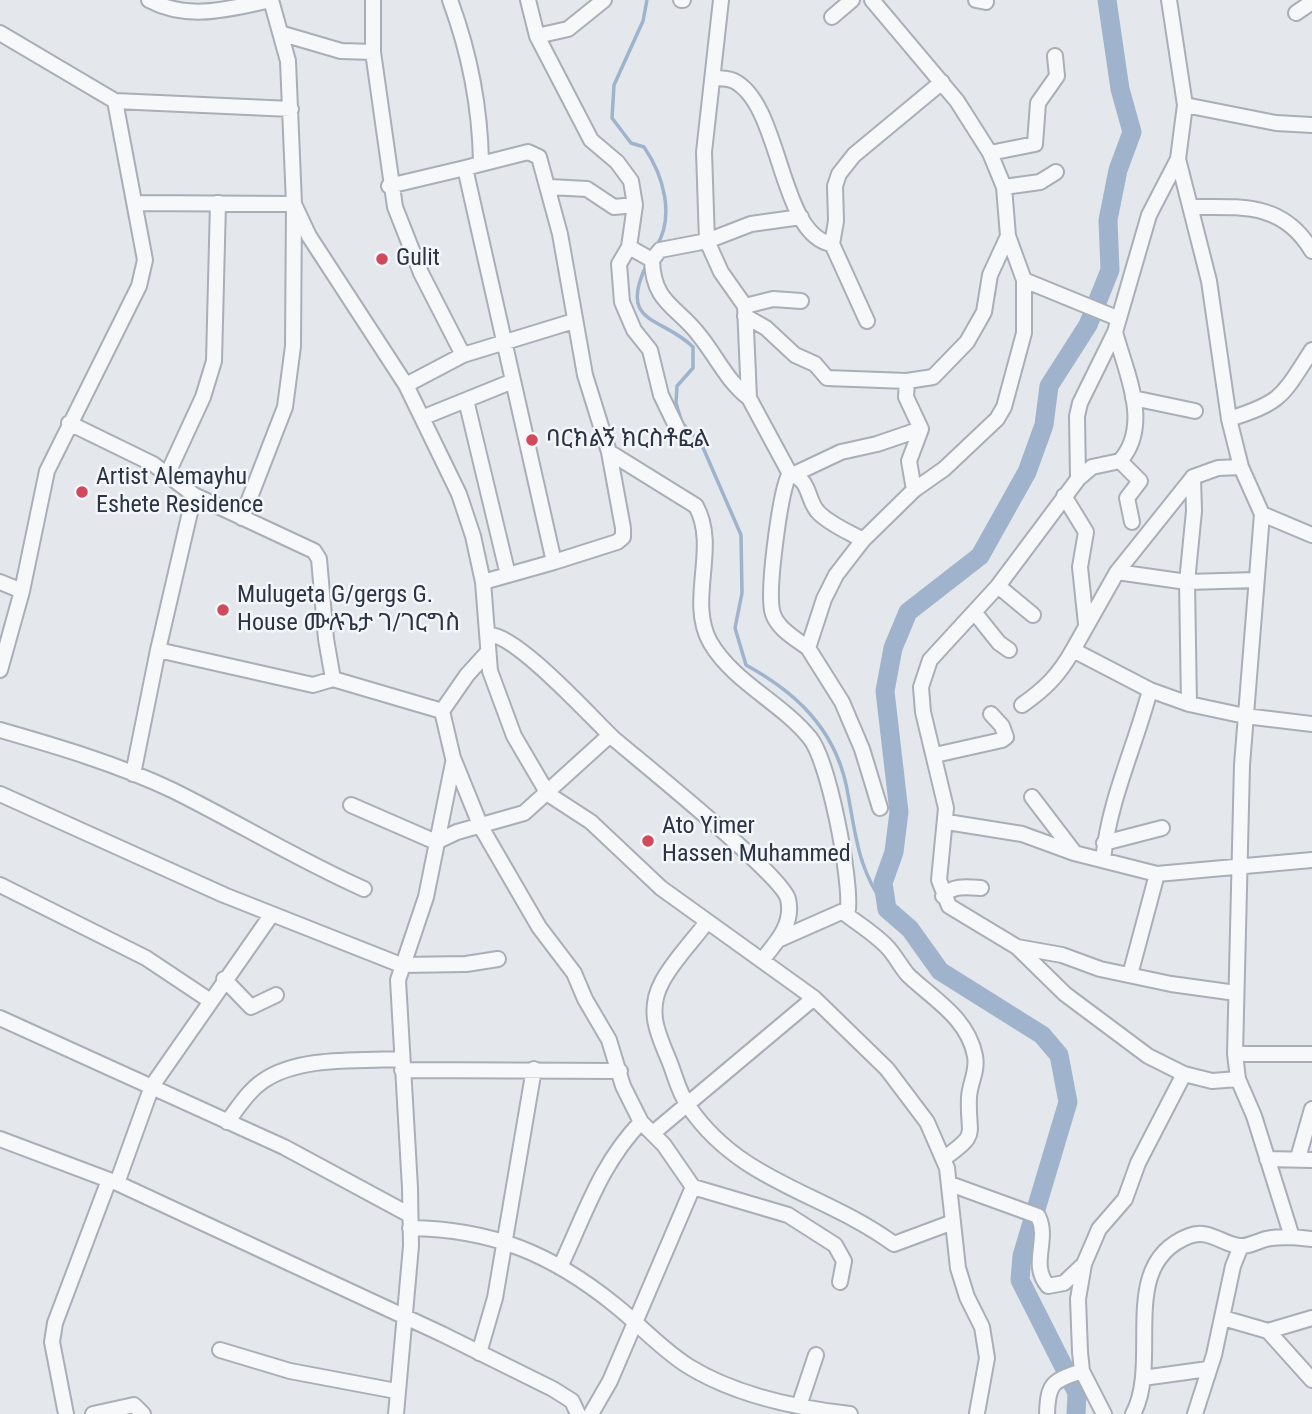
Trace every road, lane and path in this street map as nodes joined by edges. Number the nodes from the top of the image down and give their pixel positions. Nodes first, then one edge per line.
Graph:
1 (149, 0) edge
2 (373, 0) edge
3 (450, 0) edge
4 (528, 0) edge
5 (604, 0) edge
6 (721, 0) edge
7 (852, 0) edge
8 (872, 0) edge
9 (1169, 0) edge
10 (1312, 2) edge
11 (1296, 13) dead end
12 (832, 17) dead end
13 (0, 33) edge
14 (283, 34) junction
15 (537, 36) junction
16 (373, 52) junction
17 (1055, 56) dead end
18 (713, 78) junction
19 (942, 82) junction
20 (115, 102) junction
21 (1185, 105) junction
22 (291, 109) junction
23 (1312, 125) edge
24 (990, 153) junction
25 (1178, 159) junction
26 (481, 162) junction
27 (465, 168) junction
28 (1056, 172) dead end
29 (389, 186) junction
30 (550, 187) junction
31 (1004, 187) junction
32 (218, 202) junction
33 (135, 203) junction
34 (294, 204) junction
35 (635, 205) junction
36 (1191, 207) junction
37 (802, 217) junction
38 (1008, 236) junction
39 (707, 241) junction
40 (832, 244) junction
41 (1312, 251) edge
42 (640, 253) junction
43 (1024, 280) junction
44 (801, 301) dead end
45 (745, 311) junction
46 (574, 321) junction
47 (867, 321) dead end
48 (1116, 325) junction
49 (503, 342) junction
50 (1312, 350) edge
51 (463, 355) junction
52 (513, 381) junction
53 (907, 381) junction
54 (405, 385) junction
55 (749, 398) junction
56 (1133, 398) junction
57 (466, 400) junction
58 (1195, 411) dead end
59 (424, 417) junction
60 (1229, 419) junction
61 (69, 423) junction
62 (677, 428) dead end
63 (921, 429) junction
64 (609, 452) junction
65 (1120, 461) junction
66 (1241, 467) junction
67 (790, 474) junction
68 (167, 475) junction
69 (1193, 477) junction
70 (1078, 479) junction
71 (914, 490) junction
72 (194, 495) junction
73 (1064, 496) junction
74 (1262, 513) junction
75 (242, 518) junction
76 (1132, 522) dead end
77 (1312, 535) edge
78 (863, 540) junction
79 (554, 562) junction
80 (1116, 572) junction
81 (508, 575) junction
82 (1256, 580) junction
83 (0, 582) edge
84 (483, 582) junction
85 (1187, 582) junction
86 (998, 586) junction
87 (22, 591) junction
88 (975, 613) junction
89 (1033, 615) dead end
90 (1086, 624) junction
91 (489, 635) junction
92 (808, 648) junction
93 (158, 650) junction
94 (1009, 650) dead end
95 (1073, 650) junction
96 (487, 653) junction
97 (0, 670) edge
98 (333, 680) junction
99 (1150, 690) junction
100 (1189, 704) junction
101 (1022, 705) dead end
102 (442, 711) junction
103 (991, 714) dead end
104 (1245, 716) junction
105 (1312, 724) edge
106 (0, 730) edge
107 (610, 735) junction
108 (935, 755) junction
109 (453, 758) junction
110 (133, 774) junction
111 (0, 794) edge
112 (548, 794) junction
113 (1032, 797) dead end
114 (351, 805) dead end
115 (880, 808) dead end
116 (947, 822) junction
117 (481, 827) junction
118 (1163, 828) dead end
119 (436, 842) junction
120 (1104, 843) junction
121 (1074, 853) junction
122 (1103, 860) junction
123 (1312, 860) edge
124 (1240, 866) junction
125 (1157, 874) junction
126 (0, 885) edge
127 (981, 888) dead end
128 (364, 889) dead end
129 (943, 896) junction
130 (844, 912) junction
131 (272, 914) junction
132 (706, 923) junction
133 (780, 939) junction
134 (1017, 947) junction
135 (498, 959) dead end
136 (762, 960) junction
137 (401, 965) junction
138 (1130, 975) junction
139 (224, 979) junction
140 (1236, 993) junction
141 (276, 995) dead end
142 (814, 998) junction
143 (209, 1000) junction
144 (0, 1018) edge
145 (1235, 1054) junction
146 (1312, 1054) edge
147 (401, 1064) junction
148 (534, 1069) junction
149 (620, 1071) junction
150 (1184, 1074) junction
151 (1238, 1079) junction
152 (152, 1086) junction
153 (687, 1105) junction
154 (1312, 1109) edge
155 (227, 1122) junction
156 (641, 1122) junction
157 (653, 1133) junction
158 (0, 1139) edge
159 (943, 1158) junction
160 (1267, 1159) junction
161 (1305, 1159) edge
162 (113, 1182) junction
163 (950, 1184) junction
164 (693, 1186) junction
165 (410, 1221) junction
166 (953, 1222) junction
167 (1293, 1237) junction
168 (1312, 1239) edge
169 (504, 1242) junction
170 (1241, 1246) junction
171 (1084, 1264) junction
172 (561, 1265) junction
173 (840, 1283) dead end
174 (403, 1316) junction
175 (1223, 1318) junction
176 (1312, 1318) edge
177 (634, 1321) junction
178 (1268, 1331) junction
179 (220, 1350) dead end
180 (480, 1353) junction
181 (816, 1355) dead end
182 (1208, 1369) junction
183 (1077, 1373) junction
184 (1143, 1378) junction
185 (1312, 1380) edge
186 (396, 1391) junction
187 (799, 1406) junction
188 (66, 1414) edge
189 (93, 1414) edge
190 (143, 1414) edge
191 (396, 1414) edge
192 (578, 1414) edge
193 (592, 1414) edge
194 (850, 1414) edge
195 (977, 1414) edge
196 (1047, 1414) edge
197 (1104, 1414) edge
198 (1133, 1414) edge
199 (1195, 1414) edge

1 - 14 street
2 - 16 street
3 - 26 street
4 - 15 street
5 - 15 street
6 - 18 street
7 - 12 street
8 - 19 street
9 - 21 street
10 - 11 street
13 - 20 street
14 - 16 street
14 - 22 street
15 - 35 street
16 - 29 street
17 - 24 street
18 - 37 street
18 - 39 street
19 - 24 street
19 - 40 street
20 - 22 street
20 - 33 street
21 - 23 street
21 - 25 street
22 - 34 street
24 - 31 street
25 - 36 street
25 - 48 street
26 - 27 street
26 - 30 street
27 - 29 street
27 - 49 street
28 - 31 street
29 - 51 street
30 - 35 street
30 - 46 street
31 - 38 street
32 - 33 street
32 - 34 street
32 - 68 street
33 - 61 street
34 - 54 street
34 - 75 street
35 - 42 street
36 - 41 street
36 - 60 street
37 - 39 street
37 - 40 street
38 - 43 street
38 - 53 street
39 - 42 street
39 - 45 street
40 - 47 street
42 - 55 street
42 - 62 street
43 - 48 street
43 - 71 street
44 - 45 street
45 - 53 street
45 - 55 street
46 - 49 street
46 - 64 street
48 - 56 street
48 - 70 street
49 - 51 street
49 - 52 street
50 - 60 street
51 - 54 street
52 - 57 street
52 - 79 street
53 - 63 street
54 - 59 street
55 - 67 street
56 - 58 street
56 - 65 street
57 - 59 street
57 - 81 street
59 - 84 street
60 - 66 street
61 - 68 street
61 - 87 street
63 - 67 street
63 - 71 street
64 - 79 street
64 - 130 street
65 - 70 street
65 - 76 street
66 - 69 street
66 - 74 street
67 - 78 street
67 - 92 street
68 - 72 street
69 - 80 street
69 - 85 street
70 - 73 street
71 - 78 street
72 - 75 street
72 - 93 street
73 - 86 street
73 - 90 street
74 - 77 street
74 - 82 street
75 - 98 street
78 - 92 street
79 - 81 street
80 - 85 street
80 - 90 street
81 - 84 street
82 - 85 street
82 - 104 street
83 - 87 street
84 - 91 street
85 - 100 street
86 - 88 street
86 - 89 street
87 - 97 street
88 - 94 street
88 - 108 street
90 - 95 street
91 - 96 street
91 - 107 street
92 - 115 street
93 - 98 street
93 - 110 street
95 - 99 street
95 - 101 street
96 - 102 street
96 - 112 street
98 - 102 street
99 - 100 street
99 - 120 street
100 - 104 street
102 - 109 street
103 - 108 street
104 - 105 street
104 - 124 street
106 - 110 street
107 - 112 street
107 - 133 street
108 - 116 street
109 - 117 street
109 - 119 street
110 - 128 street
111 - 131 street
112 - 117 street
112 - 132 street
113 - 121 street
114 - 119 street
116 - 121 street
116 - 129 street
117 - 119 street
117 - 149 street
118 - 120 street
119 - 137 street
120 - 122 street
121 - 122 street
122 - 125 street
123 - 124 street
124 - 125 street
124 - 140 street
125 - 138 street
126 - 143 street
127 - 129 street
129 - 134 street
130 - 133 street
130 - 159 street
131 - 137 street
131 - 139 street
132 - 136 street
132 - 153 street
133 - 136 street
134 - 138 street
134 - 150 street
135 - 137 street
136 - 142 street
137 - 147 street
138 - 140 street
139 - 141 street
139 - 143 street
140 - 145 street
142 - 153 street
142 - 159 street
143 - 152 street
144 - 152 street
145 - 146 street
145 - 151 street
147 - 148 street
147 - 155 street
147 - 165 street
148 - 149 street
148 - 169 street
149 - 156 street
150 - 151 street
150 - 171 street
151 - 160 street
152 - 155 street
152 - 162 street
153 - 157 street
153 - 166 street
154 - 161 street
155 - 165 street
156 - 157 street
156 - 172 street
157 - 164 street
158 - 162 street
159 - 163 street
160 - 161 street
160 - 167 street
162 - 174 street
162 - 188 street
163 - 166 street
163 - 171 street
164 - 173 street
164 - 177 street
165 - 169 street
165 - 174 street
166 - 195 street
167 - 168 street
167 - 170 street
169 - 172 street
169 - 180 street
170 - 175 street
170 - 184 street
171 - 183 street
172 - 177 street
174 - 180 street
174 - 186 street
175 - 178 street
175 - 182 street
176 - 178 street
177 - 187 street
177 - 193 street
178 - 185 street
179 - 186 street
180 - 192 street
181 - 187 street
182 - 184 street
182 - 199 street
183 - 196 street
183 - 197 street
184 - 198 street
186 - 191 street
187 - 194 street
189 - 190 street

